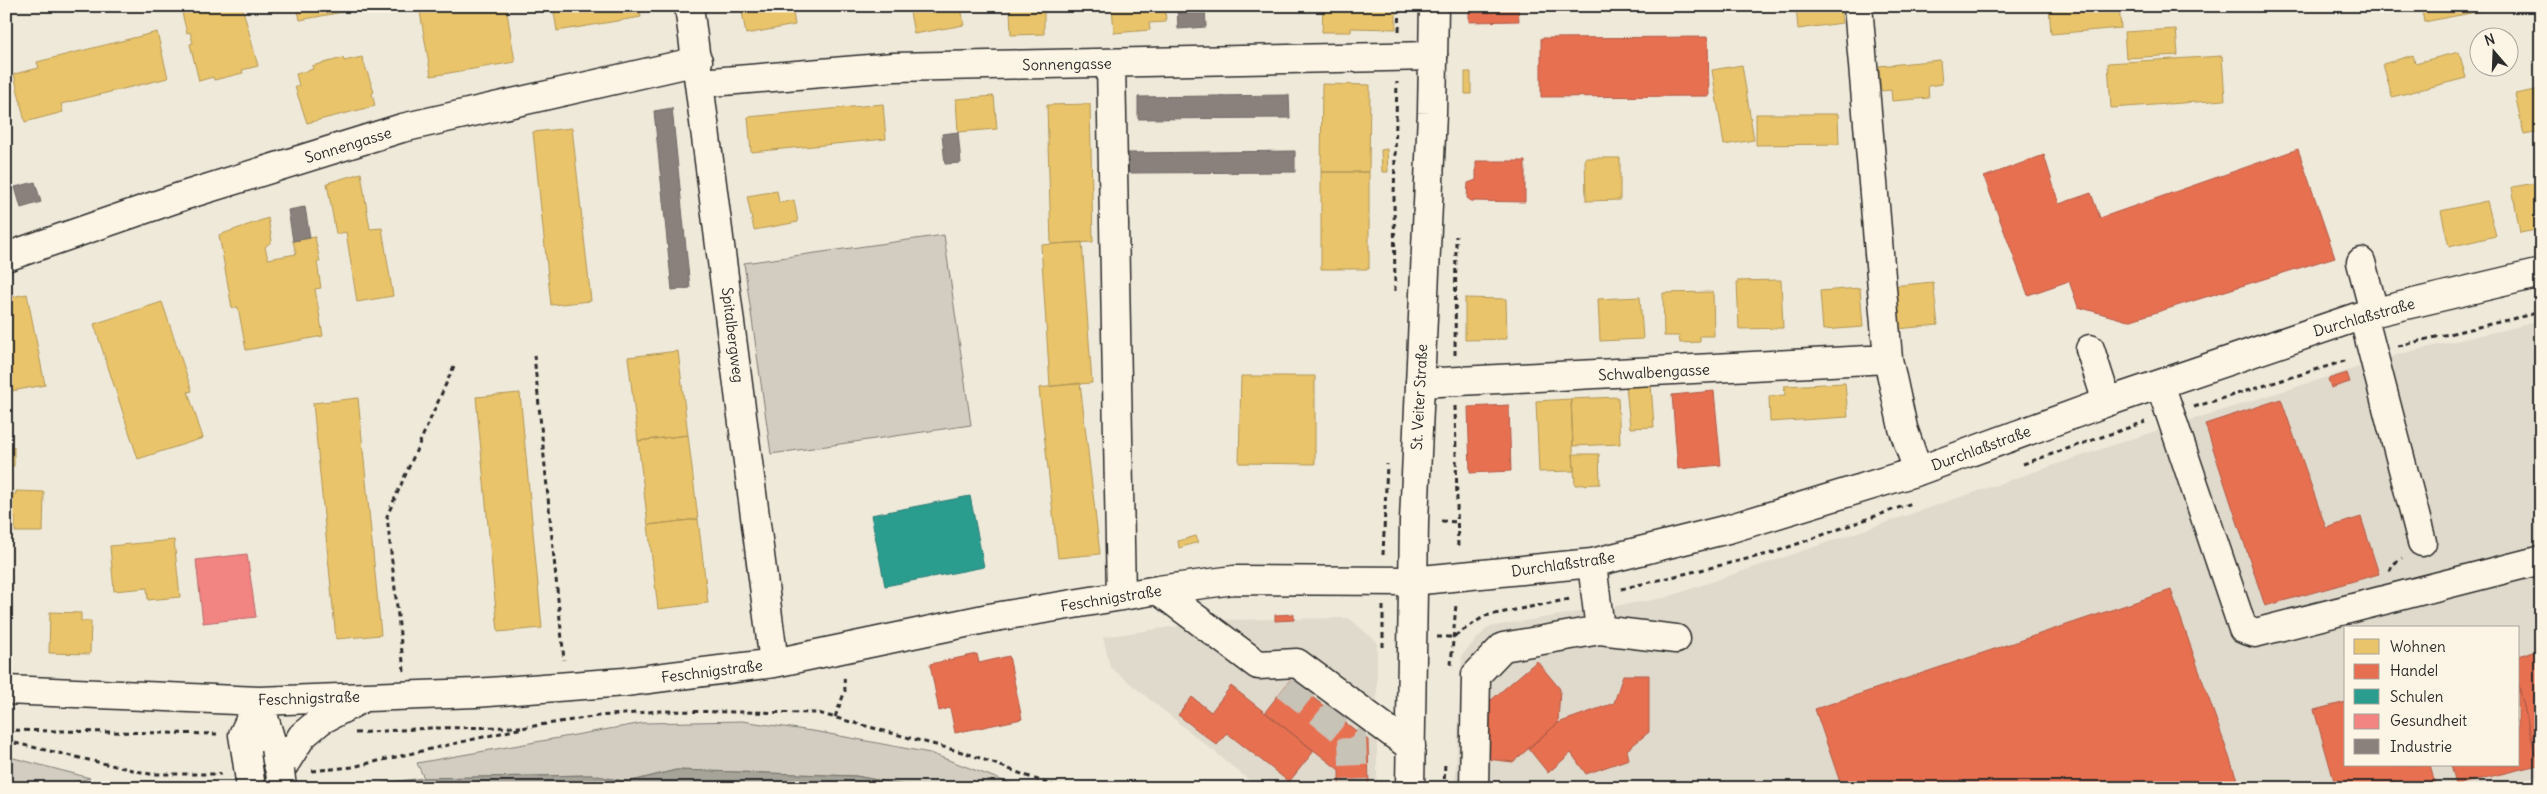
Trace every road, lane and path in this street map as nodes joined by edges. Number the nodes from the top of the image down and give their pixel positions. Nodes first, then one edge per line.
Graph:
1 (689, 6) edge
2 (1434, 6) edge
3 (1858, 6) edge
4 (1433, 56) junction
5 (1111, 63) junction
6 (699, 72) junction
7 (1456, 228) dead end
8 (6, 257) edge
9 (2362, 262) dead end
10 (2541, 273) edge
11 (2368, 314) junction
12 (2090, 349) dead end
13 (534, 355) dead end
14 (1888, 359) junction
15 (454, 366) dead end
16 (1455, 382) junction
17 (1420, 383) junction
18 (2160, 384) junction
19 (2106, 402) junction
20 (1918, 471) junction
21 (2422, 542) dead end
22 (2541, 560) edge
23 (1592, 563) junction
24 (1458, 578) junction
25 (1412, 581) junction
26 (1158, 590) junction
27 (1121, 596) junction
28 (1600, 630) junction
29 (1676, 639) dead end
30 (841, 649) junction
31 (774, 663) junction
32 (1258, 665) junction
33 (1286, 685) tunnel mouth
34 (567, 686) junction
35 (6, 690) edge
36 (406, 695) junction
37 (366, 696) junction
38 (258, 701) junction
39 (835, 717) junction
40 (527, 727) junction
41 (6, 730) edge
42 (211, 734) dead end
43 (351, 734) dead end
44 (6, 741) edge
45 (1410, 748) junction
46 (227, 774) dead end
47 (288, 777) edge
48 (251, 788) edge
49 (1059, 788) edge
50 (1410, 788) edge
51 (1474, 788) edge

1 - 6 street, Spitalbergweg
2 - 4 street, St. Veiter Straße
3 - 14 street
4 - 5 street, Sonnengasse
4 - 17 street, St. Veiter Straße
5 - 6 street, Sonnengasse
5 - 27 street
6 - 8 street, Sonnengasse
6 - 31 street, Spitalbergweg
7 - 16 path
9 - 11 street
10 - 11 street, Durchlaßstraße
11 - 18 street, Durchlaßstraße
11 - 21 street
12 - 19 street
13 - 34 path
14 - 16 street, Schwalbengasse
14 - 20 street
15 - 36 path
16 - 17 street, Schwalbengasse
16 - 24 path
17 - 25 street, St. Veiter Straße
18 - 19 street, Durchlaßstraße
18 - 22 street
19 - 20 street, Durchlaßstraße
20 - 23 street, Durchlaßstraße
23 - 24 street, Durchlaßstraße
23 - 28 street
24 - 25 street, Durchlaßstraße
25 - 26 street, Feschnigstraße
25 - 45 street, St. Veiter Straße
26 - 27 street, Feschnigstraße
26 - 32 street
27 - 30 street, Feschnigstraße
28 - 29 street
28 - 51 street
30 - 31 street, Feschnigstraße
30 - 39 path
31 - 34 street, Feschnigstraße
32 - 33 street
32 - 45 street
34 - 36 street, Feschnigstraße
35 - 38 street, Feschnigstraße
36 - 37 street, Feschnigstraße
37 - 38 street, Feschnigstraße
37 - 47 street
38 - 47 street
38 - 48 street, bridge
39 - 40 path
39 - 49 path
40 - 43 path
40 - 47 path
41 - 42 path
44 - 46 path
45 - 50 street, St. Veiter Straße

